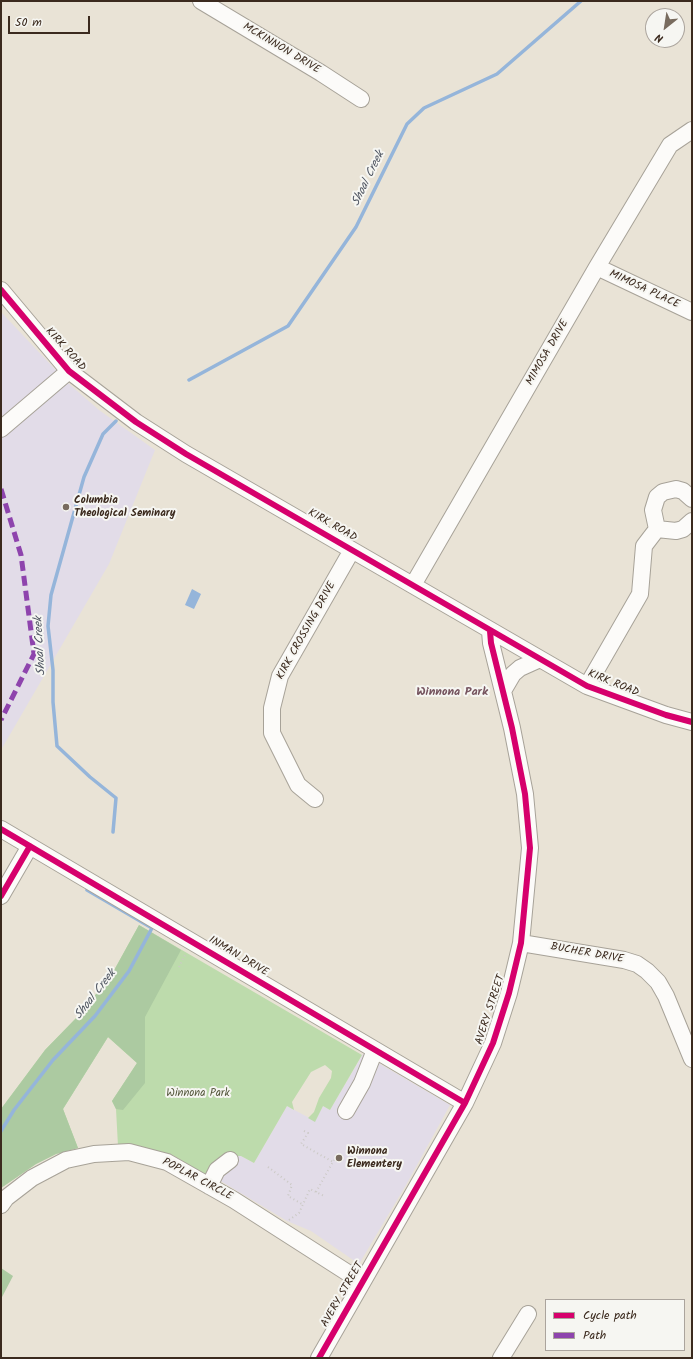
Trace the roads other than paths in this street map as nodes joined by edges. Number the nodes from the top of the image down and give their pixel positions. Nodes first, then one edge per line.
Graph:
1 (201, 1) edge
2 (361, 99) dead end
3 (692, 130) edge
4 (597, 268) junction
5 (1, 290) edge
6 (692, 312) edge
7 (69, 371) junction
8 (1, 429) edge
9 (692, 499) edge
10 (692, 521) edge
11 (657, 529) junction
12 (352, 550) junction
13 (413, 586) junction
14 (490, 630) junction
15 (540, 659) junction
16 (587, 686) junction
17 (503, 691) junction
18 (692, 722) edge
19 (315, 798) dead end
20 (1, 829) edge
21 (30, 846) junction
22 (1, 896) edge
23 (521, 943) junction
24 (375, 1050) junction
25 (692, 1059) edge
26 (465, 1103) junction
27 (346, 1111) dead end
28 (230, 1160) dead end
29 (209, 1186) junction
30 (1, 1205) edge
31 (362, 1282) junction
32 (528, 1314) dead end
33 (319, 1358) edge
34 (501, 1358) edge

1 - 2 street, MCKINNON DRIVE
3 - 4 street, MIMOSA DRIVE
4 - 6 street, MIMOSA PLACE
4 - 13 street, MIMOSA DRIVE
5 - 7 street, KIRK ROAD
7 - 8 street
7 - 12 street, KIRK ROAD
9 - 11 street
10 - 11 street
11 - 16 street
12 - 13 street, KIRK ROAD
12 - 19 street, KIRK CROSSING DRIVE
13 - 14 street, KIRK ROAD
14 - 15 street, KIRK ROAD
14 - 17 street, AVERY STREET
15 - 16 street, KIRK ROAD
15 - 17 street
16 - 18 street, KIRK ROAD
17 - 23 street, AVERY STREET
20 - 21 street, INMAN DRIVE
21 - 22 street
21 - 24 street, INMAN DRIVE
23 - 25 street, BUCHER DRIVE
23 - 26 street, AVERY STREET
24 - 26 street, INMAN DRIVE
24 - 27 street
26 - 31 street, AVERY STREET
28 - 29 street
29 - 30 street, POPLAR CIRCLE
29 - 31 street, POPLAR CIRCLE
31 - 33 street, AVERY STREET
32 - 34 street

